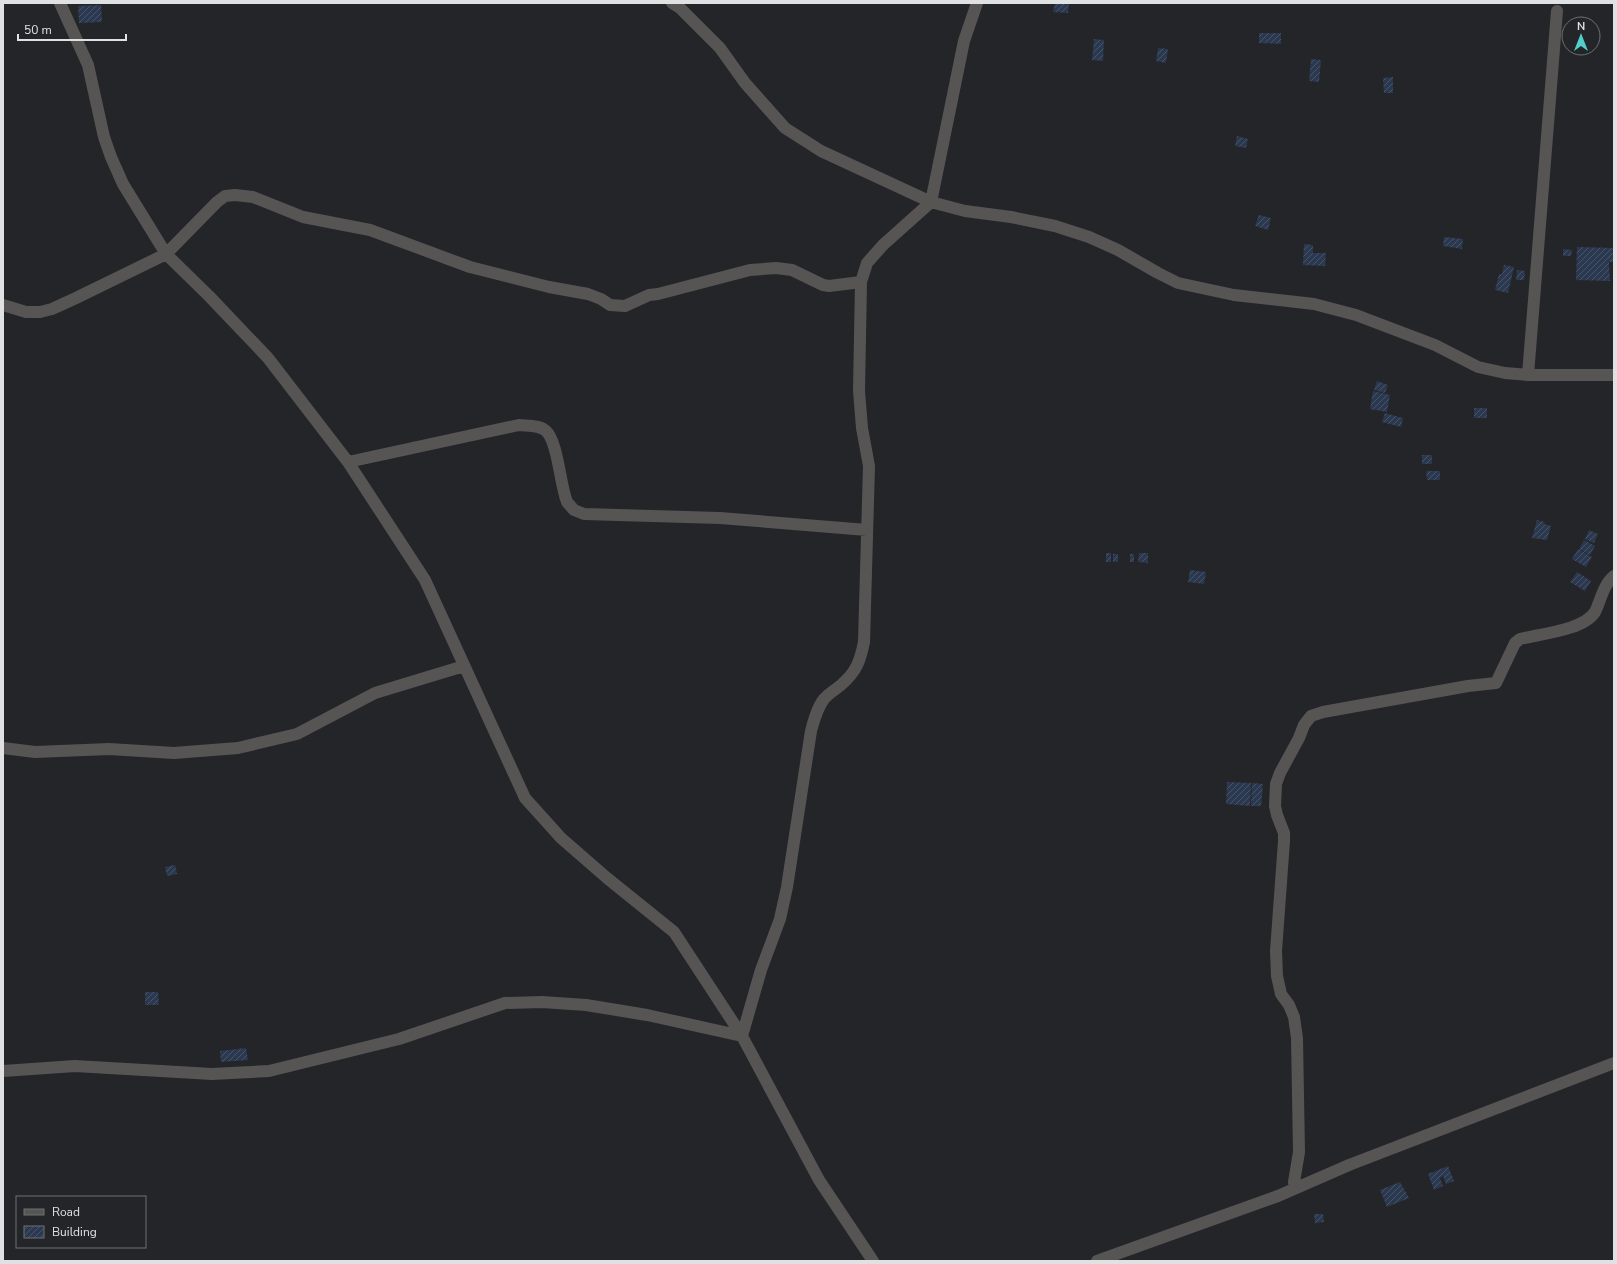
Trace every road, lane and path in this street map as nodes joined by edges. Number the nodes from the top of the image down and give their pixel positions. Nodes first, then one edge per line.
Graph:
1 (60, 3) edge
2 (672, 3) edge
3 (977, 3) edge
4 (1557, 11) dead end
5 (932, 202) junction
6 (166, 254) junction
7 (862, 282) junction
8 (3, 305) edge
9 (1528, 375) junction
10 (1614, 375) edge
11 (348, 462) junction
12 (867, 530) junction
13 (1614, 576) edge
14 (464, 666) junction
15 (3, 748) edge
16 (742, 1036) junction
17 (1614, 1063) edge
18 (3, 1071) edge
19 (1295, 1188) junction
20 (873, 1261) edge
21 (1097, 1261) edge

1 - 6 street
2 - 5 street
3 - 5 street
4 - 9 street
5 - 7 street
5 - 9 street
6 - 7 street
6 - 8 street
6 - 11 street
7 - 12 street
9 - 10 street
11 - 12 street
11 - 14 street
12 - 16 street
13 - 19 street
14 - 15 street
14 - 16 street
16 - 18 street
16 - 20 street
17 - 19 street
19 - 21 street

